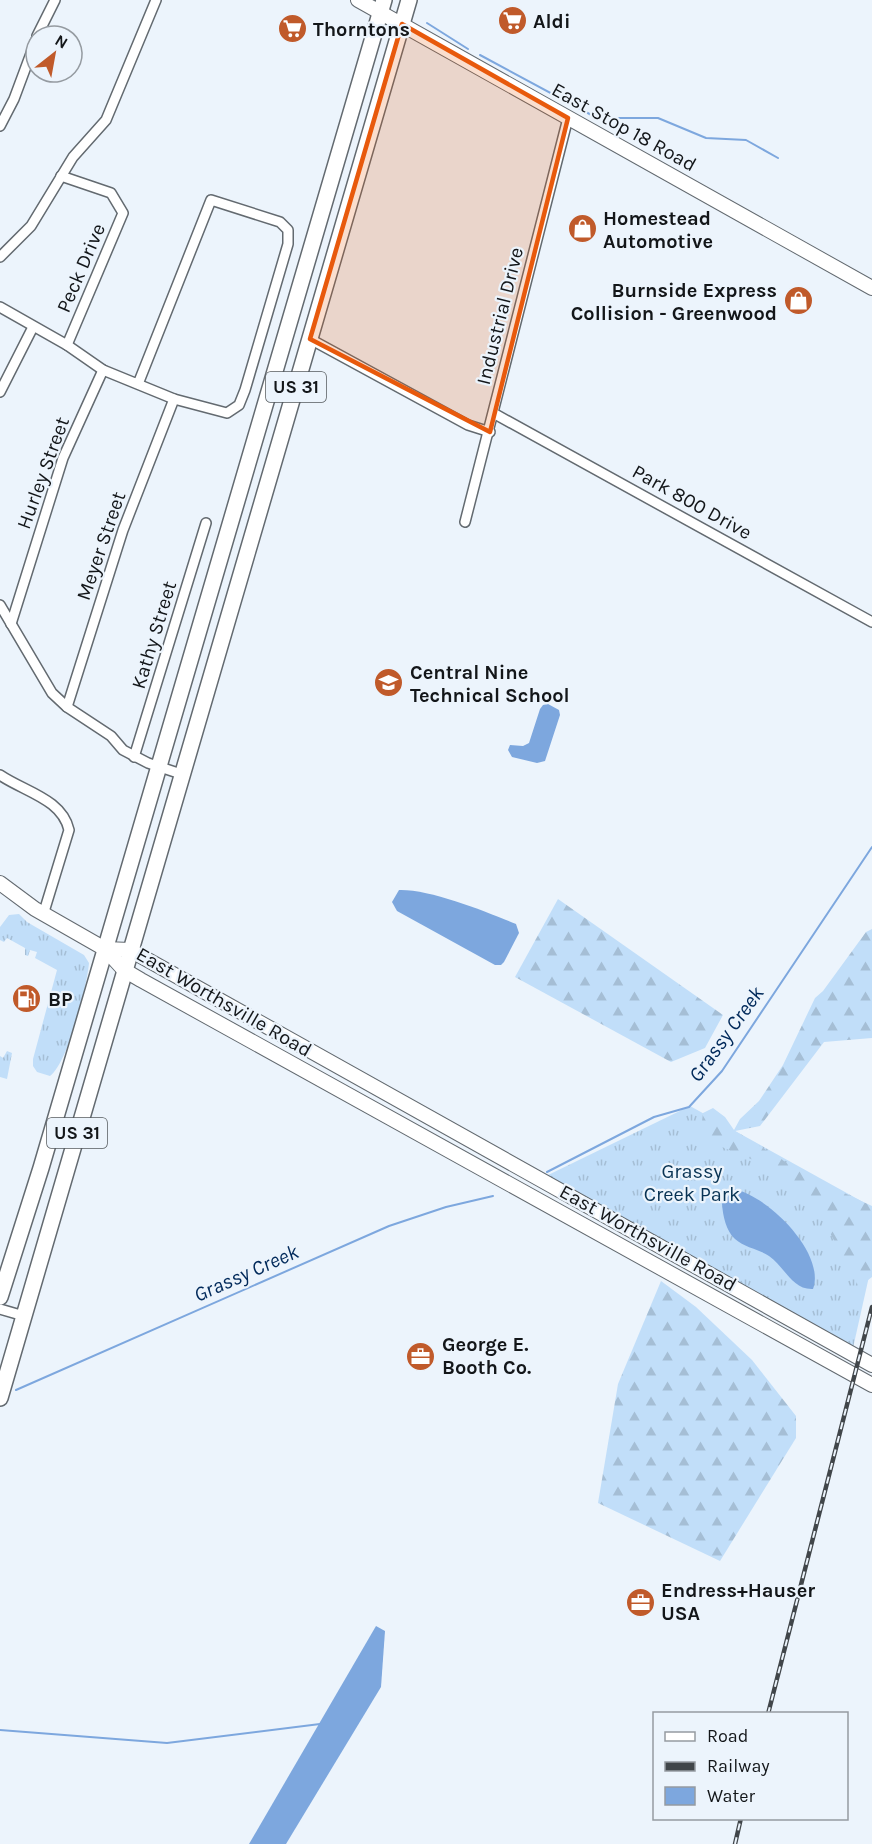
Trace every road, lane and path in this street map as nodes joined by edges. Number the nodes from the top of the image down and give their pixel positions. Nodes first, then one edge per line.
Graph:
1 (55, 0) edge
2 (156, 0) edge
3 (358, 0) edge
4 (409, 0) edge
5 (382, 6) edge
6 (44, 24) edge
7 (402, 24) junction
8 (24, 72) edge
9 (568, 118) junction
10 (0, 126) edge
11 (61, 176) junction
12 (0, 257) edge
13 (872, 288) edge
14 (0, 306) edge
15 (33, 327) junction
16 (310, 339) junction
17 (67, 345) junction
18 (103, 370) junction
19 (138, 384) junction
20 (0, 392) edge
21 (174, 399) junction
22 (495, 414) junction
23 (490, 432) junction
24 (465, 522) dead end
25 (206, 524) dead end
26 (0, 606) edge
27 (872, 622) edge
28 (11, 624) junction
29 (68, 707) junction
30 (134, 757) junction
31 (159, 766) junction
32 (181, 774) junction
33 (0, 775) edge
34 (0, 883) edge
35 (43, 915) junction
36 (105, 949) junction
37 (130, 950) junction
38 (124, 970) junction
39 (0, 1298) edge
40 (0, 1309) edge
41 (24, 1316) junction
42 (872, 1365) edge
43 (872, 1385) edge
44 (0, 1398) edge

1 - 6 street
2 - 11 street
3 - 5 main road, East Stop 18 Road
4 - 7 main road, US 31
5 - 7 main road, East Stop 18 Road
5 - 31 main road, US 31
7 - 9 main road, East Stop 18 Road
7 - 16 main road, US 31
8 - 10 street
9 - 13 main road, East Stop 18 Road
9 - 22 street, Industrial Drive
11 - 12 street
11 - 17 street, Peck Drive
14 - 15 street
15 - 17 street
15 - 20 street, Peck Drive
16 - 23 street
16 - 32 main road, US 31
17 - 18 street
18 - 19 street
18 - 28 street, Hurley Street
19 - 21 street
19 - 21 street
21 - 29 street, Meyer Street
22 - 23 street, Industrial Drive
22 - 27 street, Park 800 Drive
23 - 24 street, Industrial Drive
25 - 30 street, Kathy Street
26 - 28 street
28 - 29 street
29 - 30 street
30 - 31 street
31 - 32 street
31 - 36 main road, US 31
32 - 37 main road, US 31
33 - 35 street
34 - 35 main road
35 - 36 main road
36 - 37 main road, East Worthsville Road
36 - 38 main road, East Worthsville Road
36 - 39 main road, US 31
37 - 38 main road, US 31
37 - 42 main road, East Worthsville Road
38 - 41 main road, US 31
38 - 43 main road, East Worthsville Road
40 - 41 street
41 - 44 main road, US 31

